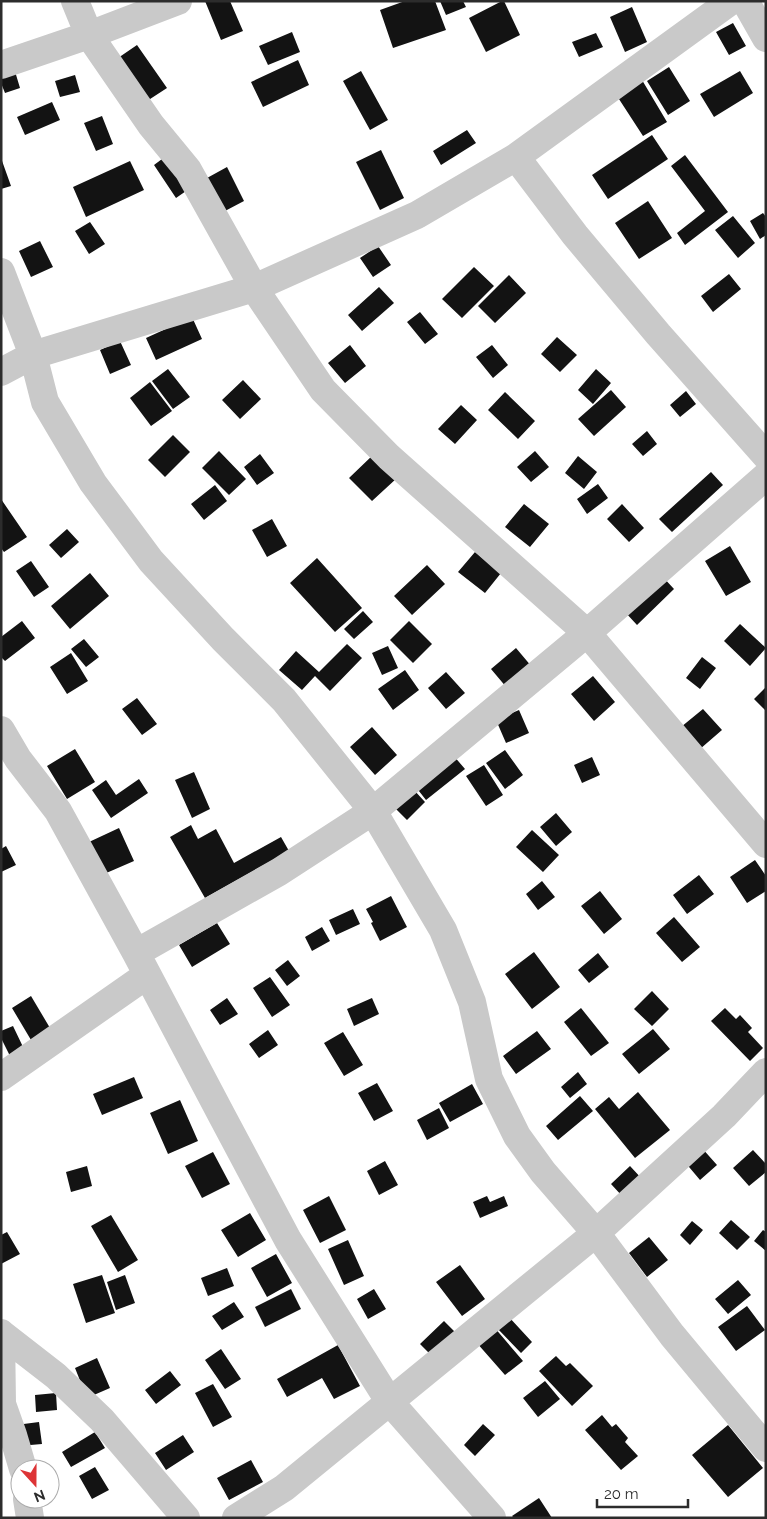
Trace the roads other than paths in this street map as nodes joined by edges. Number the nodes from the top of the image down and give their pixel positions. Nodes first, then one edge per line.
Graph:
1 (75, 1) edge
2 (178, 1) edge
3 (731, 1) edge
4 (745, 1) edge
5 (89, 36) junction
6 (766, 38) edge
7 (1, 65) edge
8 (516, 157) junction
9 (1, 272) edge
10 (254, 288) junction
11 (32, 355) junction
12 (1, 372) edge
13 (766, 456) edge
14 (766, 476) edge
15 (587, 633) junction
16 (1, 730) edge
17 (373, 812) junction
18 (766, 844) edge
19 (142, 964) junction
20 (766, 1072) edge
21 (1, 1077) edge
22 (596, 1233) junction
23 (2, 1334) edge
24 (389, 1401) junction
25 (766, 1448) edge
26 (20, 1459) edge
27 (174, 1516) edge
28 (236, 1518) edge
29 (492, 1518) edge

1 - 5 street
2 - 5 street
3 - 8 street
4 - 6 street
5 - 7 street
5 - 10 street
8 - 10 street
8 - 13 street
9 - 11 street
10 - 11 street
10 - 15 street
11 - 12 street
11 - 17 street
14 - 15 street
15 - 17 street
15 - 18 street
16 - 19 street
17 - 19 street
17 - 22 street
19 - 21 street
19 - 24 street
20 - 22 street
22 - 24 street
22 - 25 street
23 - 26 street
23 - 27 street
24 - 28 street
24 - 29 street

